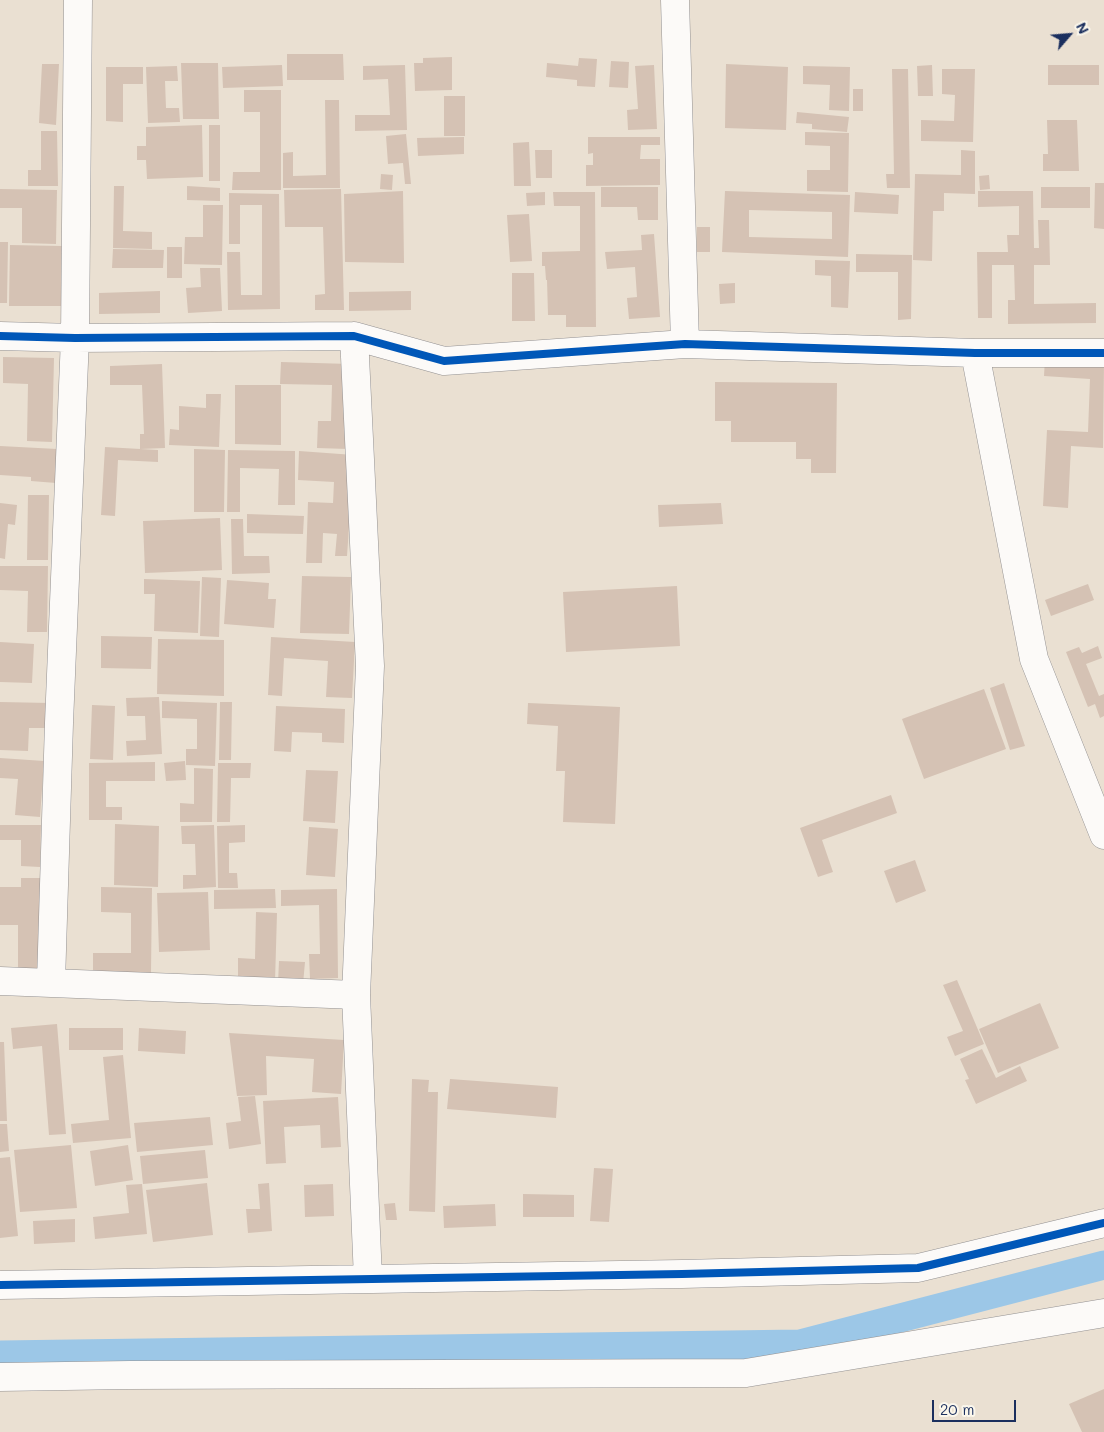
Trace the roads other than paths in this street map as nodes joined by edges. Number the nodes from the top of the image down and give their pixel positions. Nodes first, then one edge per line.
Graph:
1 (78, 0) edge
2 (675, 0) edge
3 (0, 336) edge
4 (354, 336) junction
5 (76, 338) junction
6 (685, 344) junction
7 (975, 353) junction
8 (1104, 353) edge
9 (1104, 835) edge
10 (0, 981) edge
11 (51, 982) junction
12 (356, 995) junction
13 (1104, 1223) edge
14 (368, 1279) junction
15 (0, 1285) edge
16 (1104, 1313) edge
17 (0, 1377) edge

1 - 5 street
2 - 6 street
3 - 5 street
4 - 5 street
4 - 6 street
4 - 12 street
5 - 11 street
6 - 7 street
7 - 8 street
7 - 9 street
10 - 11 street
11 - 12 street
12 - 14 street
13 - 14 street
14 - 15 street
16 - 17 street

